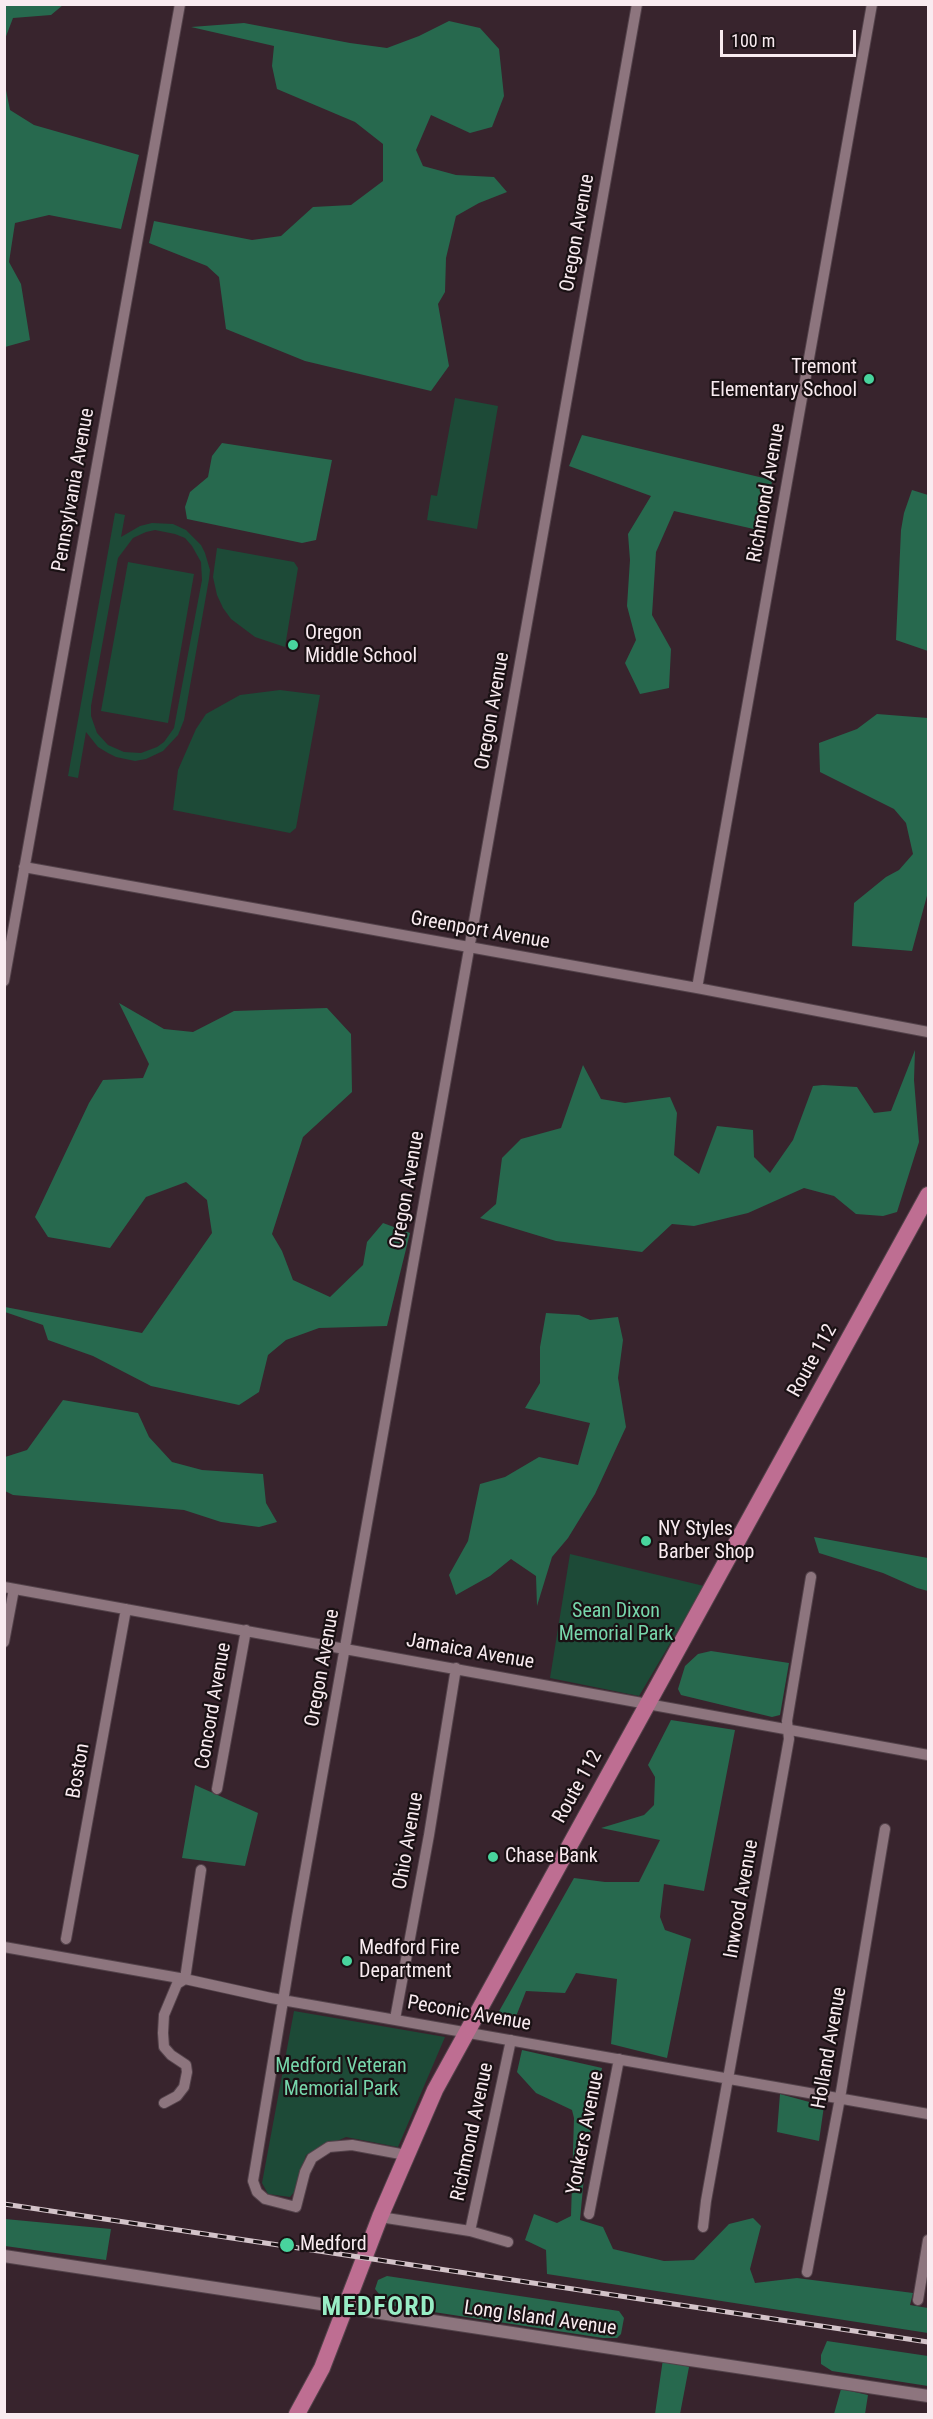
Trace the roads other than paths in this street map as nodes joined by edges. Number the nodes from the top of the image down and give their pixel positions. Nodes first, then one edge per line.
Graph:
1 (180, 4) edge
2 (637, 4) edge
3 (872, 4) edge
4 (24, 867) junction
5 (469, 948) junction
6 (4, 981) edge
7 (697, 988) junction
8 (928, 1032) edge
9 (928, 1195) edge
10 (811, 1577) dead end
11 (9, 1588) edge
12 (126, 1609) junction
13 (246, 1630) junction
14 (4, 1642) edge
15 (345, 1648) junction
16 (456, 1668) junction
17 (648, 1703) junction
18 (788, 1730) junction
19 (928, 1755) edge
20 (218, 1789) dead end
21 (885, 1830) dead end
22 (201, 1870) dead end
23 (66, 1939) dead end
24 (4, 1947) edge
25 (185, 1979) junction
26 (284, 2000) junction
27 (395, 2019) junction
28 (466, 2033) junction
29 (511, 2040) junction
30 (619, 2059) junction
31 (728, 2078) junction
32 (840, 2098) junction
33 (164, 2103) dead end
34 (928, 2114) edge
35 (406, 2155) junction
36 (589, 2214) dead end
37 (380, 2217) junction
38 (703, 2227) dead end
39 (470, 2231) junction
40 (928, 2240) edge
41 (508, 2242) dead end
42 (4, 2256) edge
43 (807, 2272) dead end
44 (918, 2300) dead end
45 (344, 2308) junction
46 (928, 2396) edge
47 (297, 2415) edge

1 - 4 street, Pennsylvania Avenue
2 - 5 street, Oregon Avenue
3 - 7 street, Richmond Avenue
4 - 5 street, Greenport Avenue
4 - 6 street, Pennsylvania Avenue
5 - 7 street, Greenport Avenue
5 - 15 street, Oregon Avenue
7 - 8 street, Greenport Avenue
9 - 17 main road, Route 112
10 - 18 street, Inwood Avenue
11 - 12 street, Jamaica Avenue
11 - 14 street
12 - 13 street, Jamaica Avenue
12 - 23 street, Boston
13 - 15 street, Jamaica Avenue
13 - 20 street, Concord Avenue
15 - 16 street, Jamaica Avenue
15 - 26 street, Oregon Avenue
16 - 17 street, Jamaica Avenue
16 - 27 street, Ohio Avenue
17 - 18 street, Jamaica Avenue
17 - 28 main road, Route 112
18 - 19 street, Jamaica Avenue
18 - 31 street, Inwood Avenue
21 - 32 street, Holland Avenue
22 - 25 street
24 - 25 street, Peconic Avenue
25 - 26 street, Peconic Avenue
25 - 33 street
26 - 27 street, Peconic Avenue
26 - 35 street, Oregon Avenue
27 - 28 street, Peconic Avenue
28 - 29 street, Peconic Avenue
28 - 35 main road, Route 112
29 - 30 street, Peconic Avenue
29 - 39 street, Richmond Avenue
30 - 31 street, Peconic Avenue
30 - 36 street, Yonkers Avenue
31 - 32 street, Peconic Avenue
31 - 38 street, Inwood Avenue
32 - 34 street, Peconic Avenue
32 - 43 street, Holland Avenue
35 - 37 main road, Route 112
37 - 39 street
37 - 45 main road, Route 112
39 - 41 street
40 - 44 street
42 - 45 street, Long Island Avenue
45 - 46 street, Long Island Avenue
45 - 47 main road, Route 112

